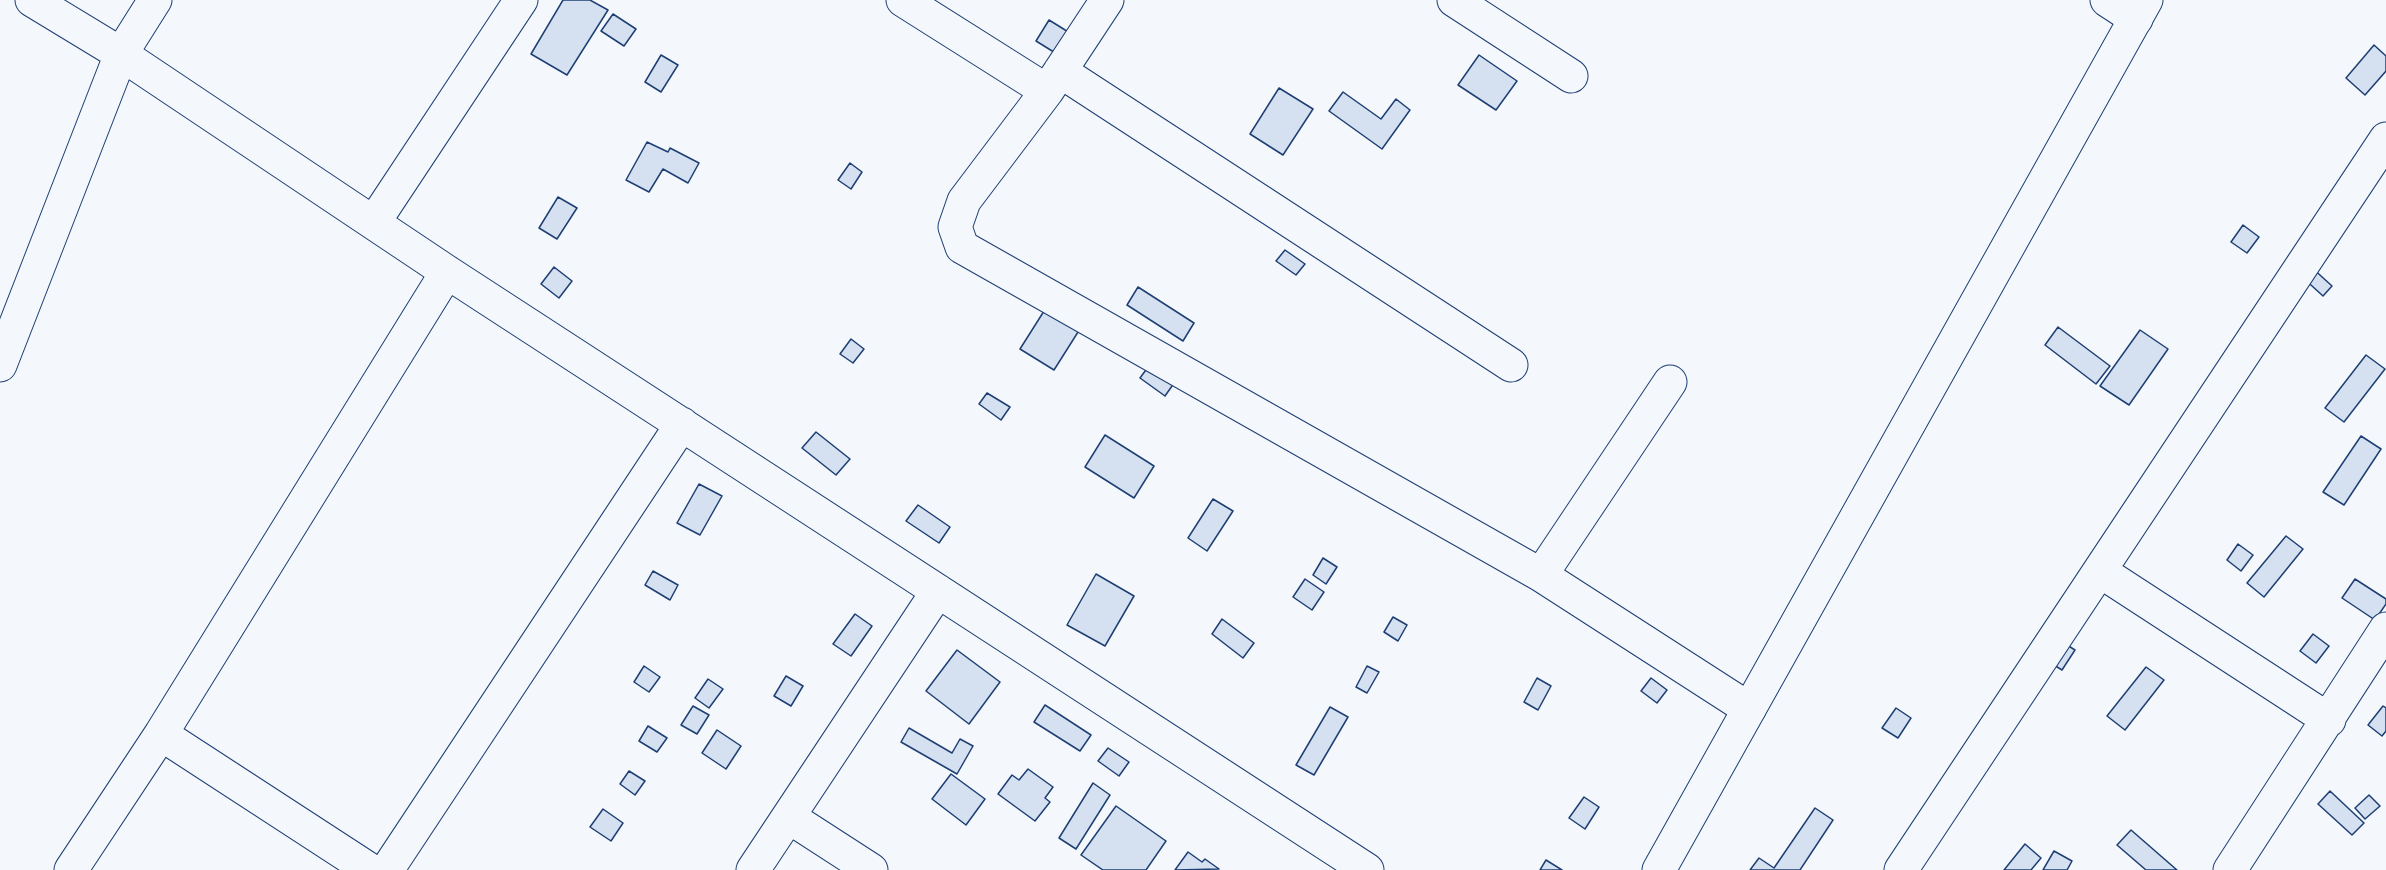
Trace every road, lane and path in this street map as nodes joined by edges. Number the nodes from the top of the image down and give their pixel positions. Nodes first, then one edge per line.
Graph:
1 (32, 0) edge
2 (155, 0) edge
3 (521, 0) edge
4 (903, 0) edge
5 (1107, 0) edge
6 (1454, 0) edge
7 (2107, 0) edge
8 (2141, 9) edge
9 (121, 54) junction
10 (1571, 76) dead end
11 (1053, 81) junction
12 (2386, 139) edge
13 (374, 222) junction
14 (447, 272) junction
15 (0, 365) edge
16 (1511, 365) dead end
17 (1670, 382) dead end
18 (682, 424) junction
19 (2100, 571) junction
20 (1541, 575) junction
21 (938, 591) junction
22 (2386, 629) edge
23 (1749, 710) junction
24 (2329, 720) junction
25 (161, 734) junction
26 (789, 817) junction
27 (71, 870) edge
28 (370, 870) edge
29 (387, 870) edge
30 (753, 870) edge
31 (871, 870) edge
32 (1367, 870) edge
33 (1659, 870) edge
34 (1901, 870) edge
35 (2230, 870) edge

1 - 9 street
2 - 9 street
3 - 13 street
4 - 11 street
5 - 11 street
6 - 10 street
7 - 8 street
8 - 23 street
9 - 13 street
9 - 15 street
11 - 16 street
11 - 20 street
12 - 19 street
13 - 14 street
14 - 18 street
14 - 25 street
17 - 20 street
18 - 21 street
18 - 29 street
19 - 24 street
19 - 34 street
20 - 23 street
21 - 26 street
21 - 32 street
22 - 24 street
23 - 33 street
24 - 35 street
25 - 27 street
25 - 28 street
26 - 30 street
26 - 31 street

